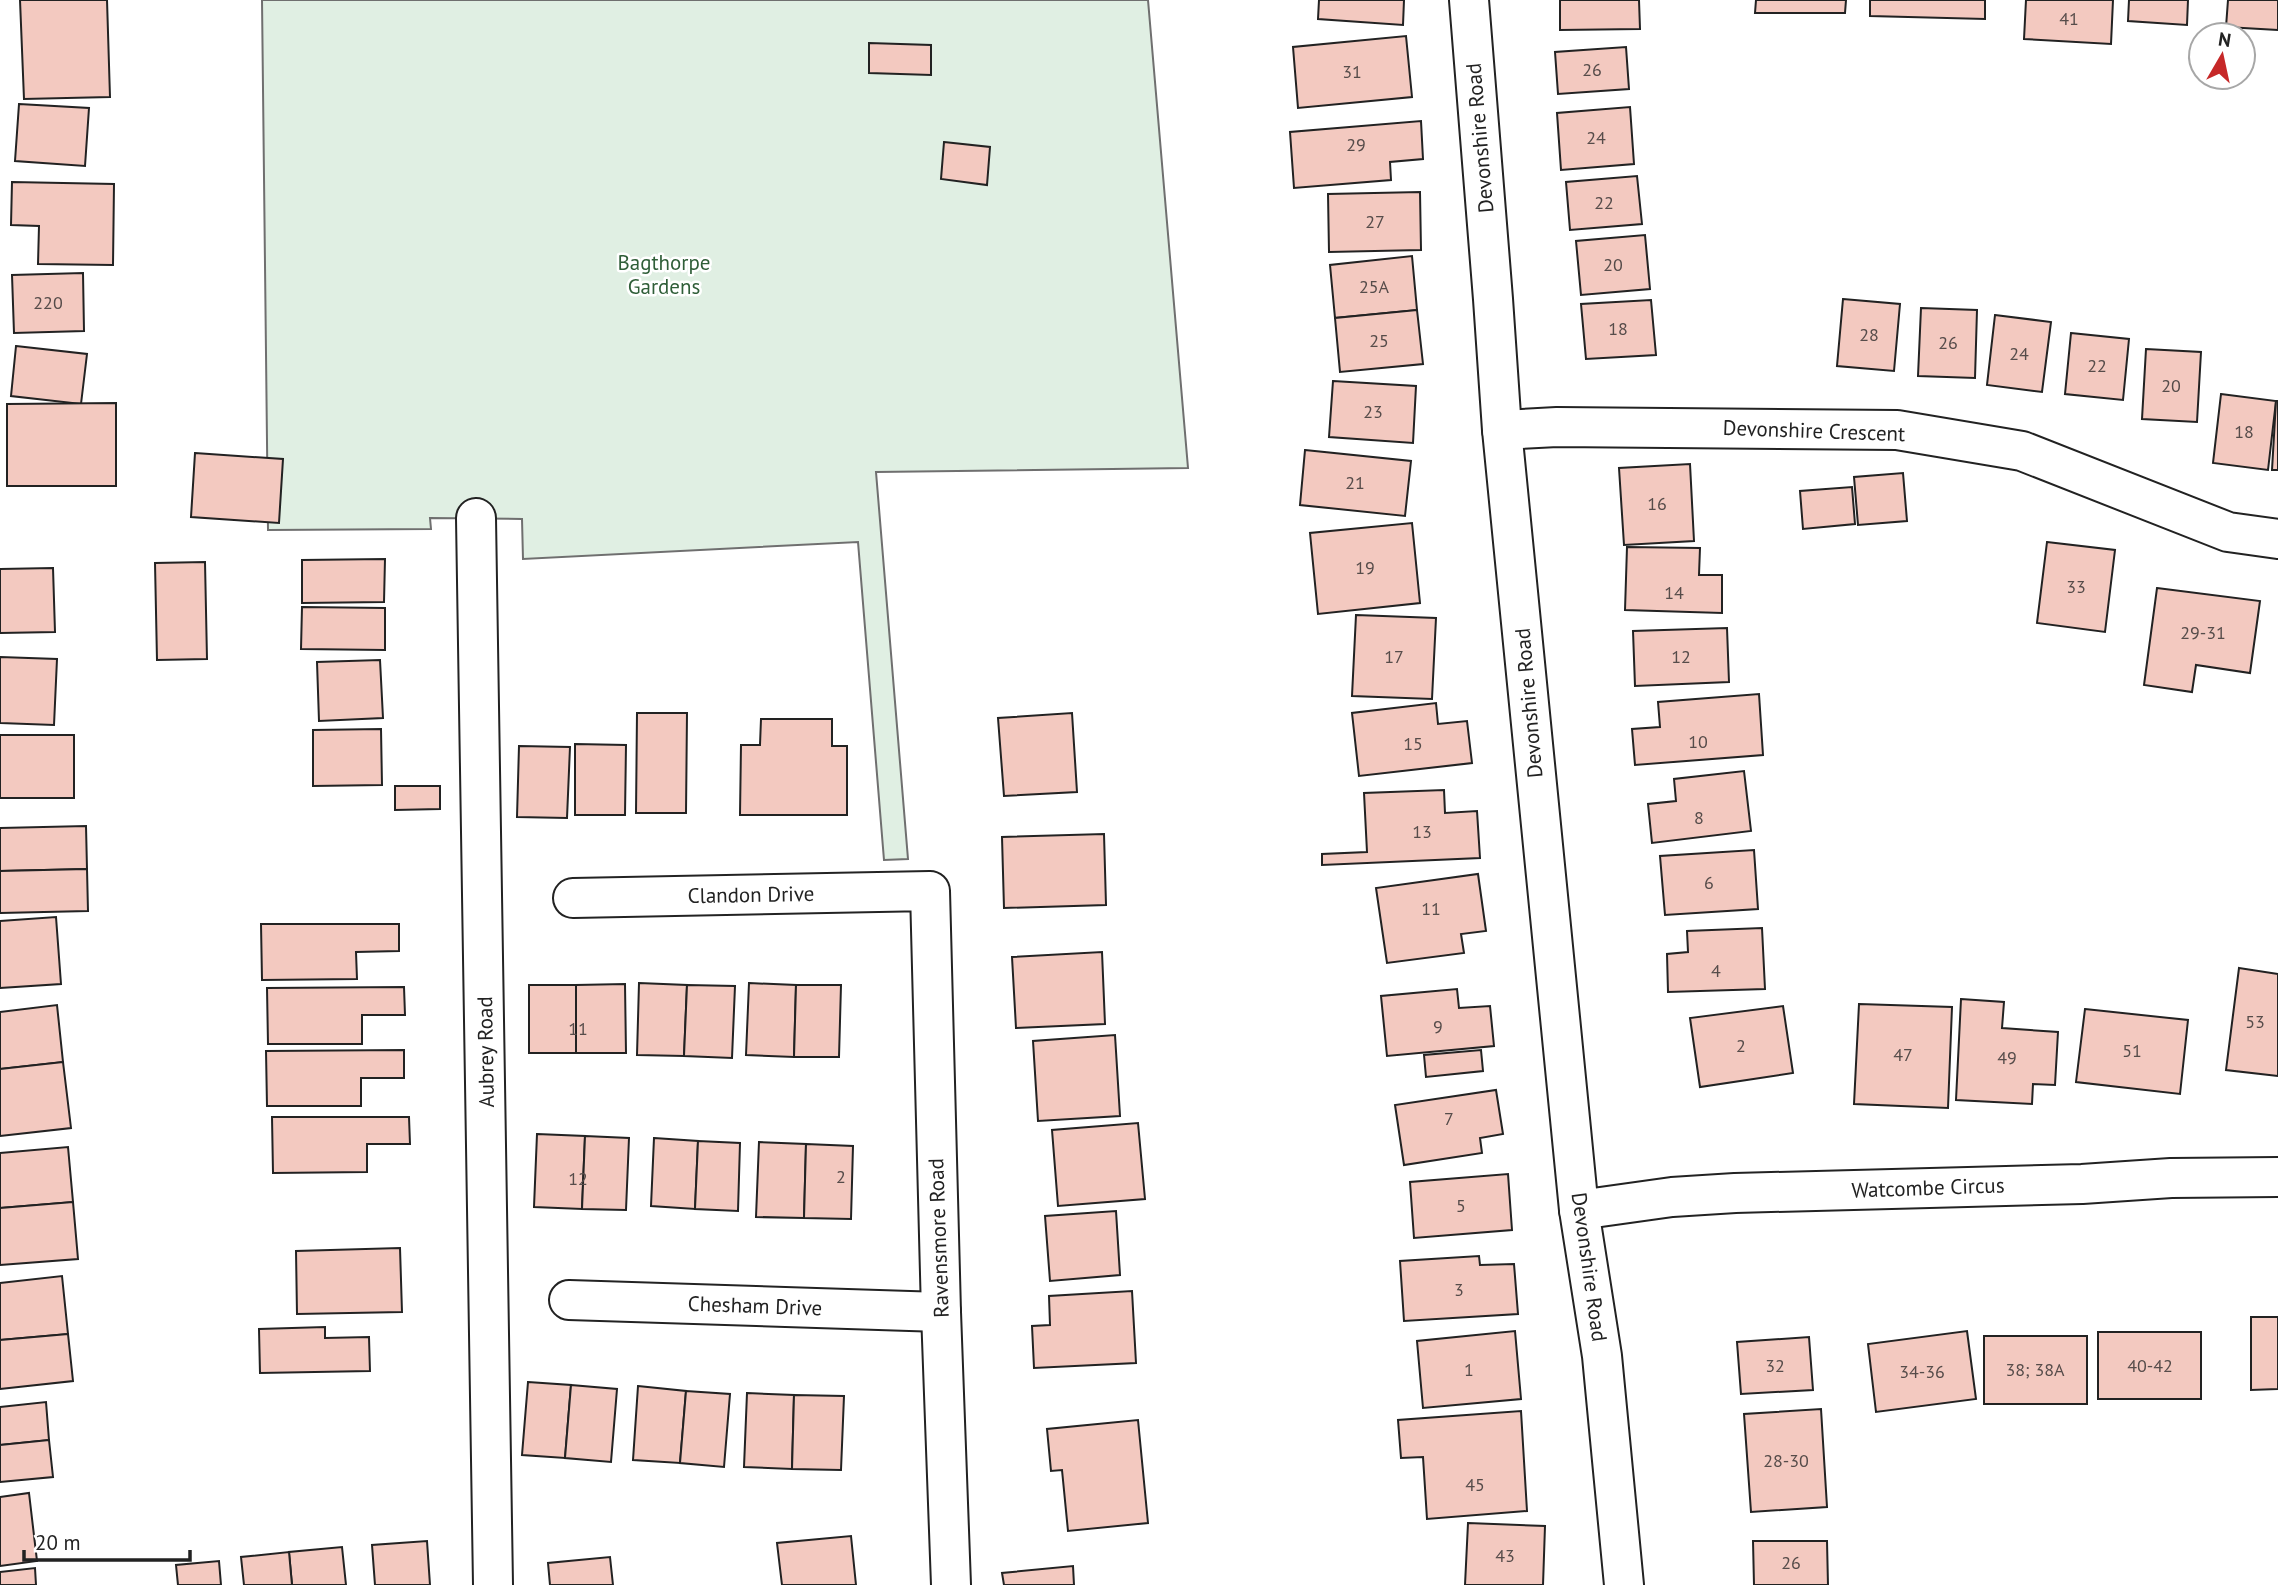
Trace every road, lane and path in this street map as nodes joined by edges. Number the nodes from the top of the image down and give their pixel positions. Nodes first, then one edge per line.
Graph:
1 (1469, 0) edge
2 (1502, 430) junction
3 (476, 519) dead end
4 (2278, 539) edge
5 (930, 891) joint
6 (573, 898) dead end
7 (2278, 1177) edge
8 (1579, 1210) junction
9 (569, 1300) dead end
10 (941, 1312) junction
11 (493, 1585) edge
12 (951, 1585) edge
13 (1624, 1585) edge

1 - 2 street, Devonshire Road
2 - 4 street, Devonshire Crescent
2 - 8 street, Devonshire Road
3 - 11 street, Aubrey Road
5 - 6 street, Clandon Drive
5 - 10 street, Ravensmore Road
7 - 8 street, Watcombe Circus
8 - 13 street, Devonshire Road
9 - 10 street, Chesham Drive
10 - 12 street, Ravensmore Road

